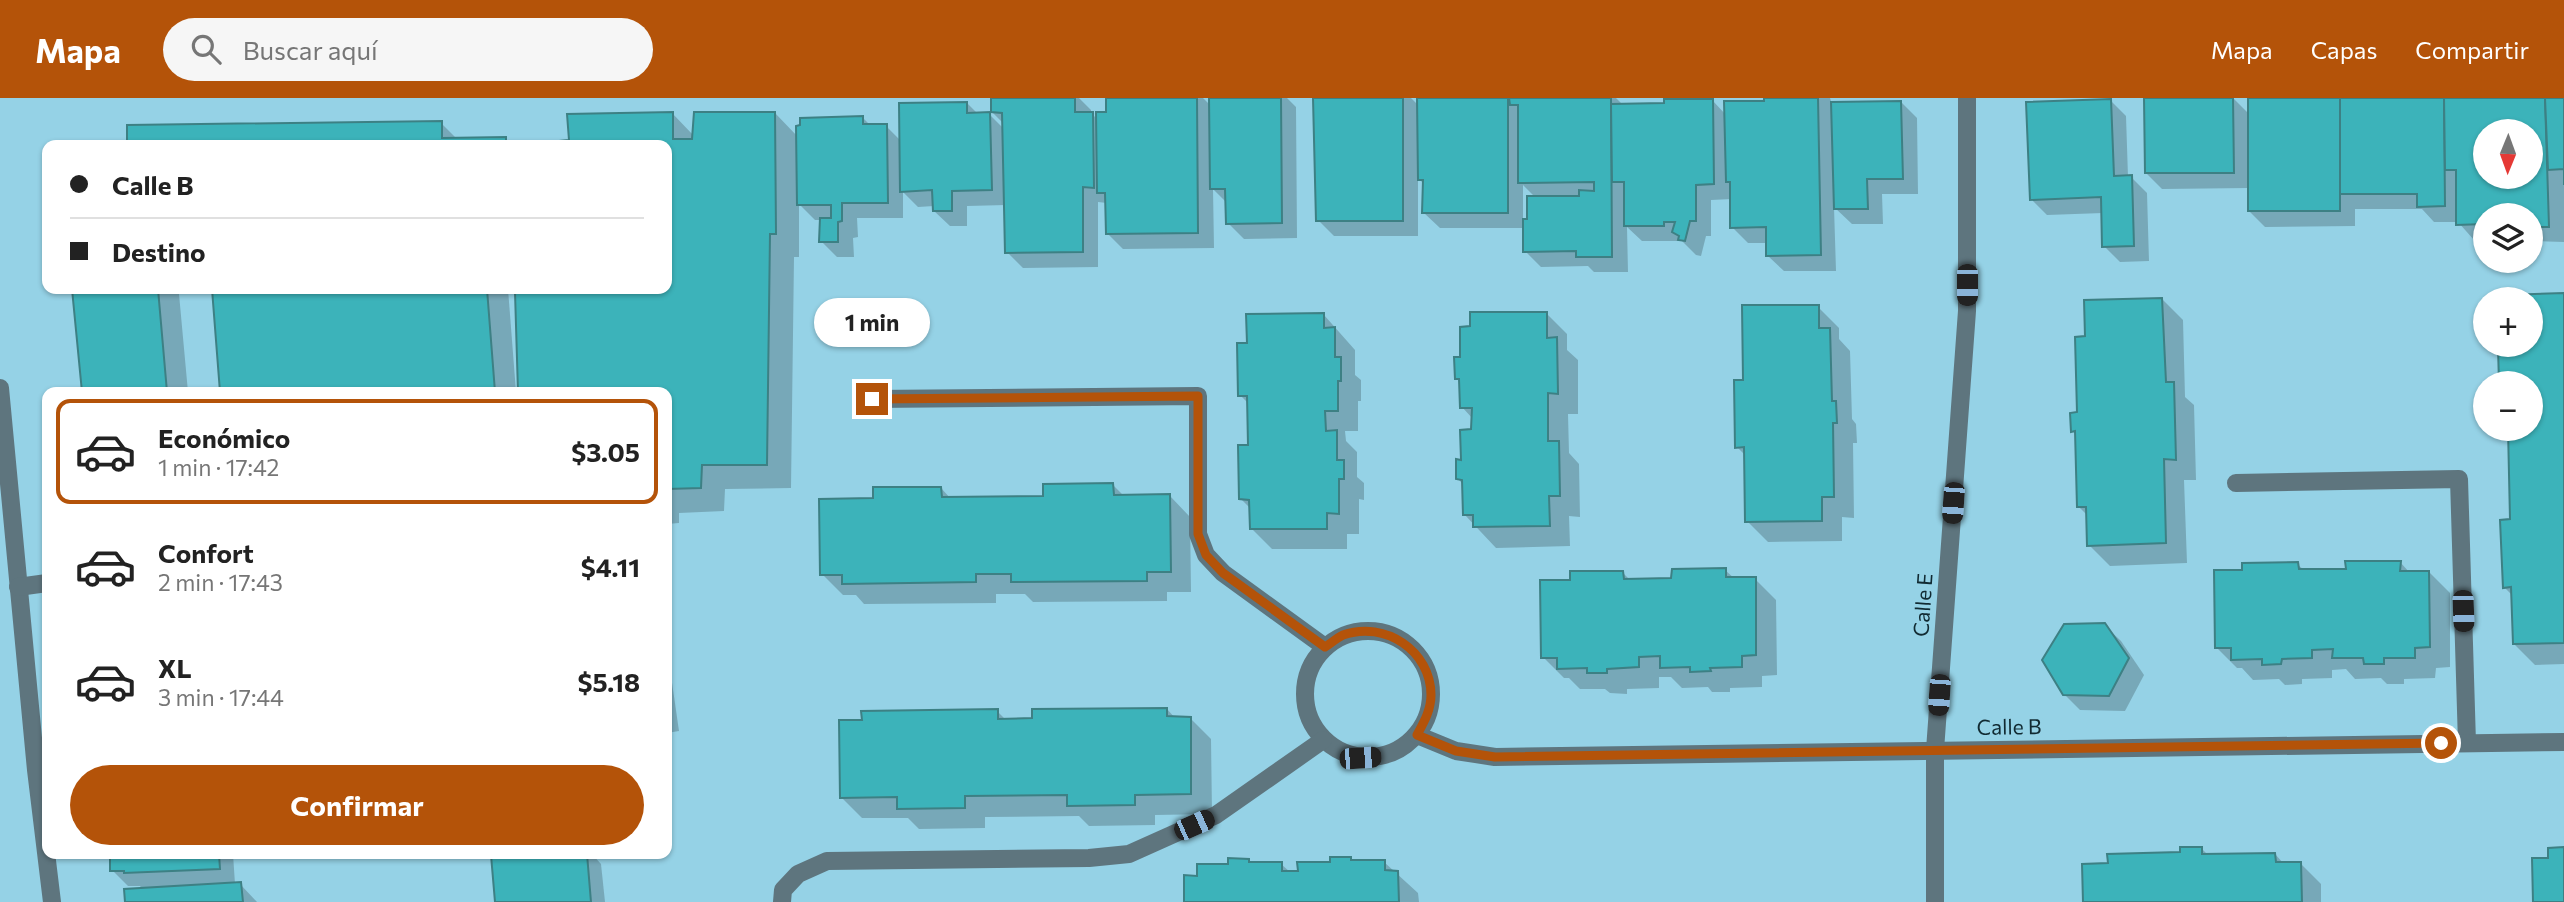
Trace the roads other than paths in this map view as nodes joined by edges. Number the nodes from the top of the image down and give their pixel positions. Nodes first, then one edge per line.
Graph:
1 (1967, 98) edge
2 (0, 388) edge
3 (872, 399) dead end
4 (2236, 483) dead end
5 (42, 584) edge
6 (18, 587) junction
7 (1325, 647) junction
8 (1417, 735) junction
9 (1323, 740) junction
10 (2564, 742) edge
11 (2467, 743) junction
12 (1935, 750) junction
13 (42, 769) edge
14 (49, 859) edge
15 (52, 902) edge
16 (782, 902) edge
17 (1936, 902) edge

1 - 12 street, Calle E
2 - 6 street
3 - 7 street
4 - 11 street
5 - 6 street
6 - 13 street
7 - 8 street
7 - 9 street
8 - 9 street
8 - 12 street, Calle B
9 - 16 street
10 - 11 street, Calle B
11 - 12 street, Calle B
12 - 17 street, Calle E
14 - 15 street

